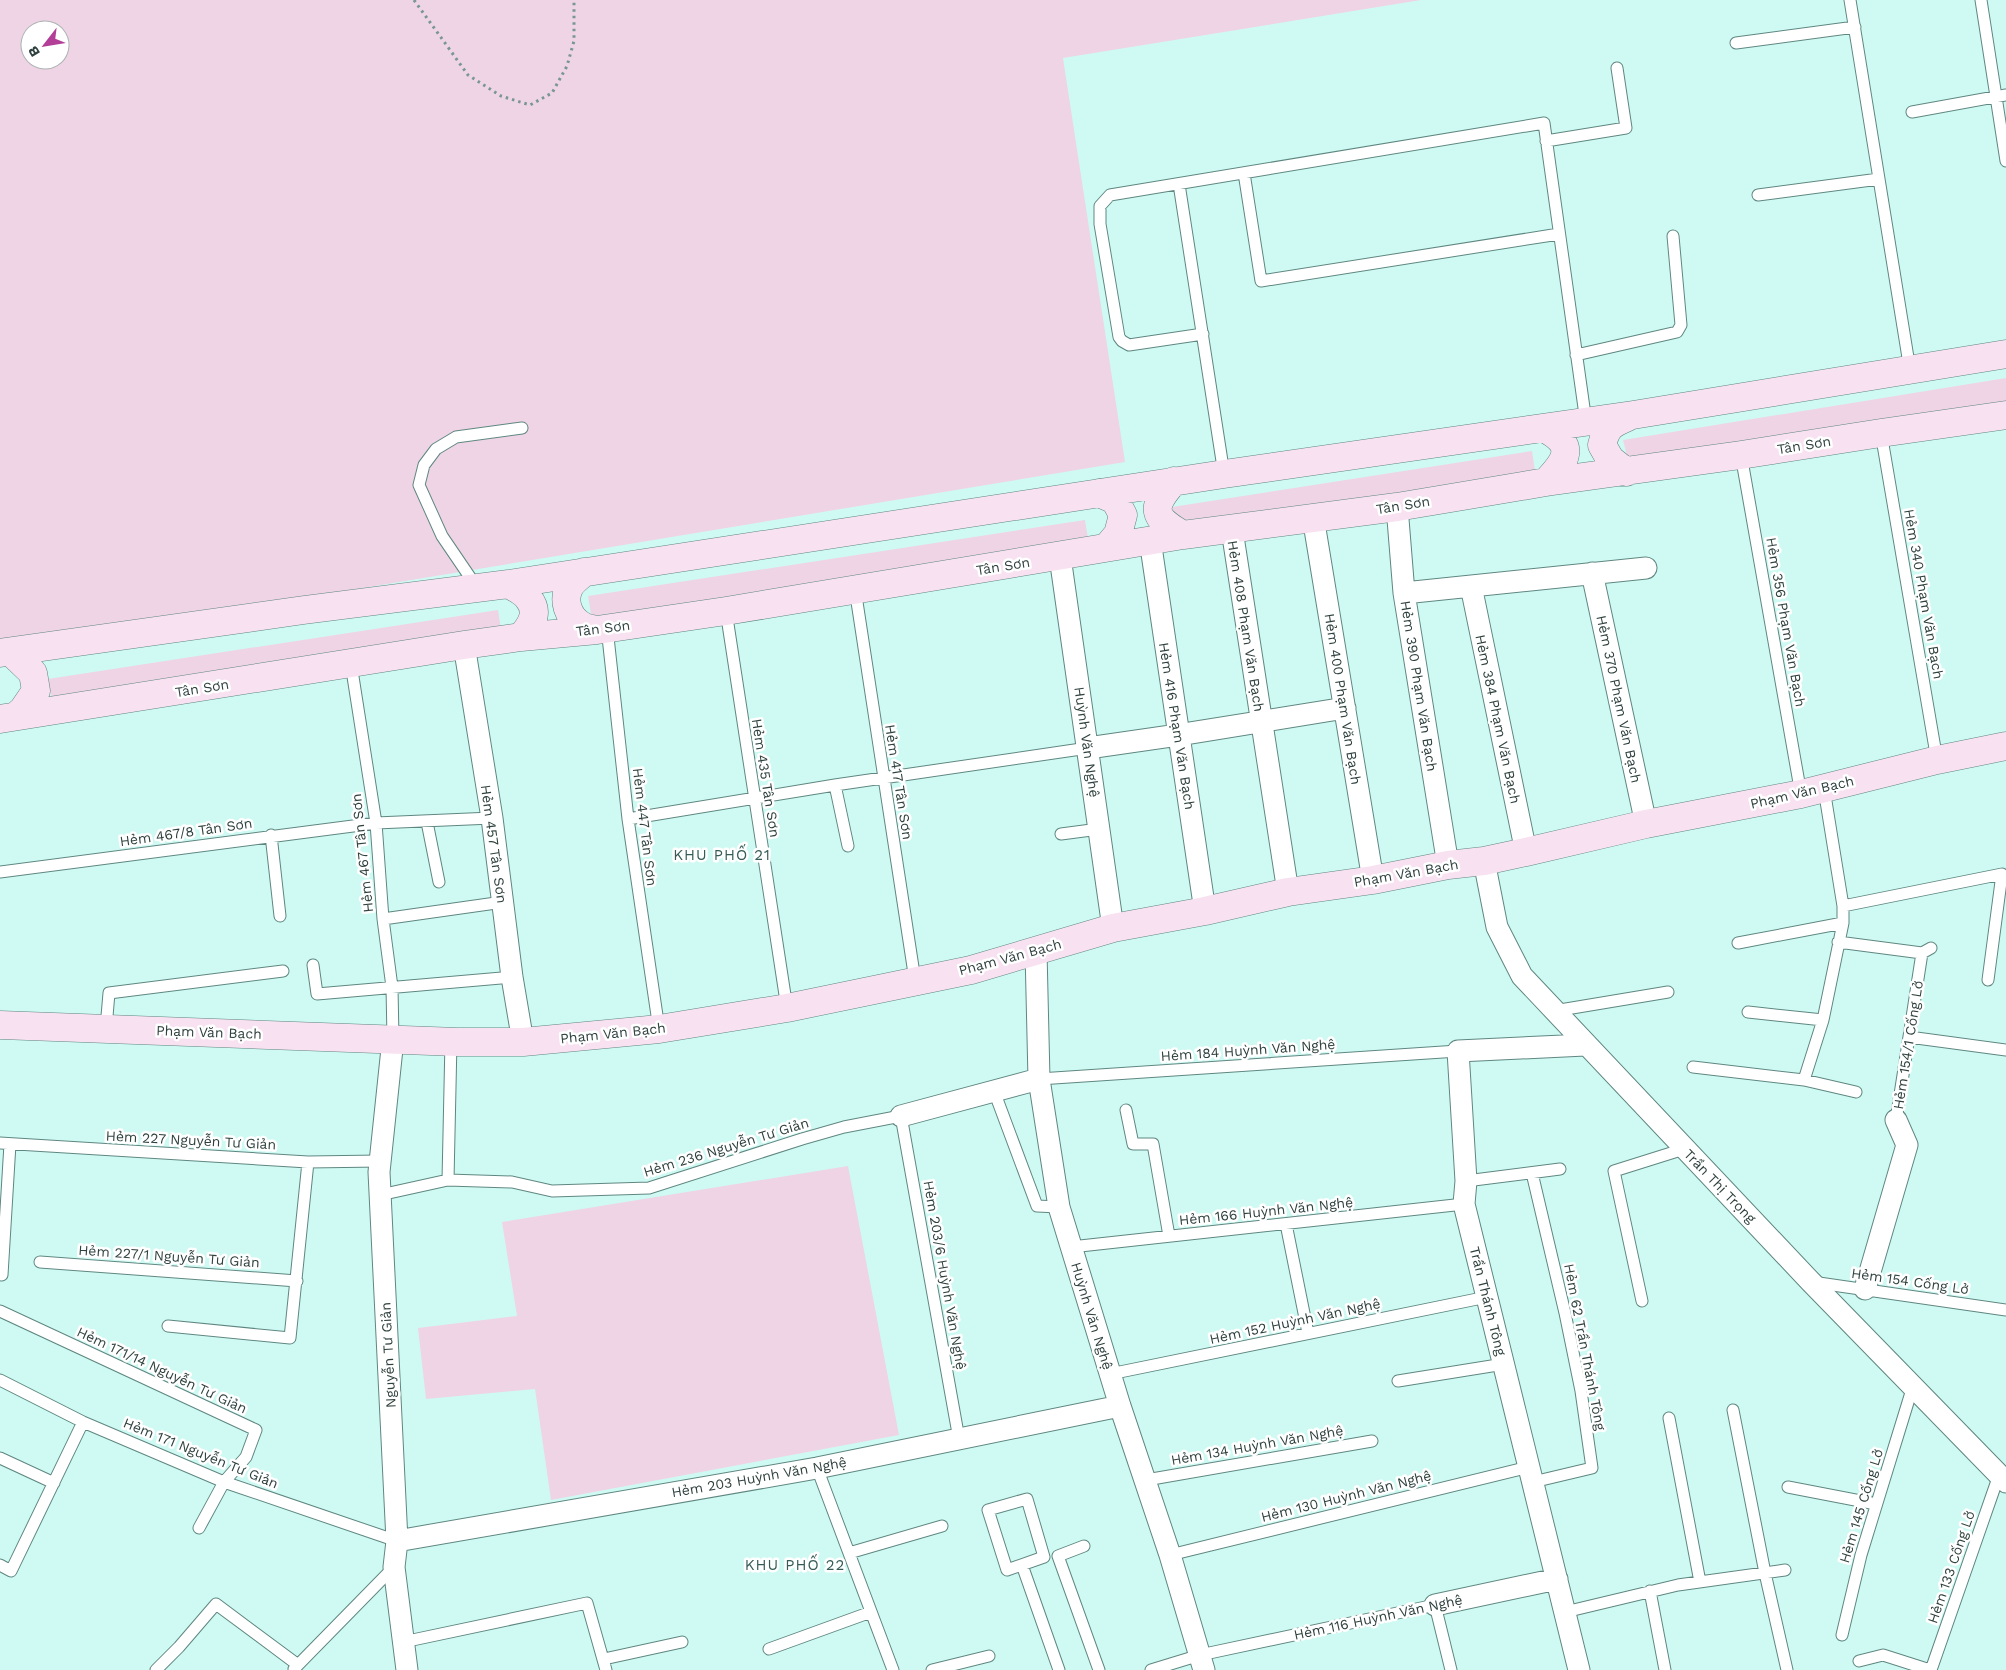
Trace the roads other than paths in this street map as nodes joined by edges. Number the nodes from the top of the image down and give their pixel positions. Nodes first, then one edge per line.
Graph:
1 (1850, 0) edge
2 (1981, 0) edge
3 (1855, 27) junction
4 (1736, 43) dead end
5 (1618, 68) dead end
6 (2001, 96) edge
7 (1912, 112) dead end
8 (1546, 141) junction
9 (2006, 161) edge
10 (1244, 173) junction
11 (1879, 179) junction
12 (1179, 184) junction
13 (1758, 195) dead end
14 (1559, 234) junction
15 (1673, 236) dead end
16 (1203, 334) junction
17 (2006, 354) edge
18 (1576, 355) junction
19 (1910, 370) junction
20 (1633, 415) junction
21 (2006, 415) edge
22 (1586, 422) junction
23 (522, 428) dead end
24 (1544, 428) junction
25 (1881, 433) junction
26 (1741, 455) junction
27 (1626, 472) junction
28 (1224, 474) junction
29 (1174, 481) junction
30 (1546, 482) junction
31 (1099, 493) junction
32 (1397, 507) junction
33 (1313, 517) junction
34 (1232, 530) junction
35 (1183, 535) junction
36 (1150, 540) junction
37 (1107, 547) junction
38 (1060, 556) junction
39 (1646, 568) dead end
40 (584, 572) junction
41 (1592, 573) junction
42 (509, 584) junction
43 (1471, 586) junction
44 (477, 588) junction
45 (855, 589) junction
46 (1404, 593) junction
47 (726, 611) junction
48 (602, 629) junction
49 (521, 637) junction
50 (464, 645) junction
51 (6, 653) edge
52 (351, 664) junction
53 (1345, 708) junction
54 (8, 718) edge
55 (1260, 722) junction
56 (1178, 735) junction
57 (2006, 746) edge
58 (1088, 748) junction
59 (1937, 760) junction
60 (883, 777) junction
61 (835, 784) junction
62 (1812, 791) junction
63 (753, 798) junction
64 (492, 818) junction
65 (628, 819) junction
66 (427, 822) junction
67 (376, 823) junction
68 (1646, 824) junction
69 (1099, 829) junction
70 (1061, 834) dead end
71 (271, 836) junction
72 (848, 846) dead end
73 (1526, 852) junction
74 (1484, 861) junction
75 (1448, 865) junction
76 (0, 872) edge
77 (1373, 880) junction
78 (439, 882) dead end
79 (1288, 892) junction
80 (502, 902) junction
81 (1843, 906) junction
82 (1206, 911) junction
83 (280, 916) dead end
84 (384, 919) junction
85 (1843, 923) junction
86 (1113, 928) junction
87 (1838, 942) junction
88 (1738, 943) dead end
89 (1036, 951) junction
90 (313, 965) dead end
91 (283, 972) dead end
92 (512, 977) junction
93 (916, 980) junction
94 (1988, 980) dead end
95 (392, 988) junction
96 (1668, 992) dead end
97 (787, 1008) junction
98 (1554, 1011) junction
99 (1748, 1012) dead end
100 (1823, 1020) junction
101 (0, 1025) edge
102 (106, 1028) junction
103 (659, 1029) junction
104 (1909, 1037) junction
105 (393, 1039) junction
106 (450, 1041) junction
107 (523, 1042) junction
108 (1585, 1045) junction
109 (2006, 1050) edge
110 (1458, 1051) junction
111 (1693, 1067) dead end
112 (1039, 1080) junction
113 (1804, 1080) junction
114 (994, 1092) junction
115 (1856, 1092) dead end
116 (1126, 1110) dead end
117 (902, 1116) junction
118 (1896, 1120) joint
119 (5, 1144) edge
120 (1684, 1149) junction
121 (380, 1161) junction
122 (308, 1162) junction
123 (1560, 1169) dead end
124 (1532, 1173) junction
125 (448, 1180) junction
126 (1466, 1181) junction
127 (380, 1195) junction
128 (1464, 1204) junction
129 (1059, 1207) junction
130 (1286, 1224) junction
131 (1169, 1236) junction
132 (1071, 1247) junction
133 (40, 1262) dead end
134 (2, 1275) dead end
135 (297, 1281) junction
136 (1810, 1282) junction
137 (1866, 1290) junction
138 (1487, 1297) junction
139 (1642, 1302) dead end
140 (2006, 1310) edge
141 (0, 1311) edge
142 (168, 1326) dead end
143 (1308, 1334) junction
144 (1504, 1364) junction
145 (1110, 1374) junction
146 (0, 1380) edge
147 (1398, 1380) dead end
148 (1913, 1386) junction
149 (1120, 1406) junction
150 (1733, 1410) dead end
151 (1669, 1418) dead end
152 (83, 1422) junction
153 (959, 1439) junction
154 (1372, 1441) dead end
155 (0, 1458) edge
156 (816, 1468) junction
157 (1531, 1474) junction
158 (2003, 1478) edge
159 (1146, 1480) junction
160 (224, 1482) junction
161 (54, 1483) junction
162 (1788, 1487) dead end
163 (1876, 1504) junction
164 (942, 1526) dead end
165 (199, 1528) dead end
166 (396, 1542) junction
167 (1084, 1546) dead end
168 (849, 1553) junction
169 (1170, 1555) junction
170 (0, 1565) edge
171 (1022, 1565) junction
172 (394, 1567) junction
173 (1785, 1570) dead end
174 (1765, 1573) junction
175 (1557, 1579) junction
176 (1700, 1582) junction
177 (1650, 1591) junction
178 (1435, 1605) junction
179 (871, 1612) junction
180 (1565, 1612) junction
181 (1842, 1635) dead end
182 (403, 1642) junction
183 (682, 1642) dead end
184 (769, 1649) dead end
185 (989, 1656) dead end
186 (1859, 1661) dead end
187 (1202, 1662) edge
188 (605, 1664) edge
189 (296, 1668) edge
190 (156, 1670) edge
191 (406, 1670) edge
192 (893, 1670) edge
193 (932, 1670) edge
194 (1059, 1670) edge
195 (1098, 1670) edge
196 (1151, 1670) edge
197 (1451, 1670) edge
198 (1579, 1670) edge
199 (1665, 1670) edge
200 (1787, 1670) edge
201 (1930, 1670) edge

1 - 3 lane
2 - 6 lane
3 - 4 lane
3 - 11 lane
5 - 8 lane
6 - 7 lane
6 - 9 lane
8 - 10 lane
8 - 14 lane
10 - 12 lane
10 - 14 lane
11 - 13 lane
11 - 19 lane
12 - 16 lane
12 - 16 lane
14 - 18 lane
15 - 18 lane
16 - 28 lane
17 - 19 street
18 - 22 lane
19 - 20 street
20 - 22 street
20 - 27 street
21 - 25 street, Tân Sơn
22 - 24 street
23 - 44 lane
24 - 28 street
24 - 30 street
25 - 26 street, Tân Sơn
25 - 59 lane, Hẻm 340 Phạm Văn Bạch
26 - 27 street, Tân Sơn
26 - 62 lane, Hẻm 356 Phạm Văn Bạch
27 - 30 street, Tân Sơn
28 - 29 street
29 - 31 street
29 - 35 street
30 - 32 street, Tân Sơn
31 - 37 street
31 - 40 street
32 - 33 street, Tân Sơn
32 - 46 street, Hẻm 390 Phạm Văn Bạch
33 - 34 street, Tân Sơn
33 - 53 street, Hẻm 400 Phạm Văn Bạch
34 - 35 street, Tân Sơn
34 - 55 street, Hẻm 408 Phạm Văn Bạch
35 - 36 street, Tân Sơn
36 - 37 street, Tân Sơn
36 - 56 street, Hẻm 416 Phạm Văn Bạch
37 - 38 street, Tân Sơn
38 - 45 street, Tân Sơn
38 - 58 street, Huỳnh Văn Nghệ
39 - 41 street
40 - 42 street
40 - 48 street
41 - 43 street
41 - 68 street, Hẻm 370 Phạm Văn Bạch
42 - 44 street
42 - 49 street
43 - 46 street
43 - 73 street, Hẻm 384 Phạm Văn Bạch
44 - 51 street
45 - 47 street, Tân Sơn
45 - 60 lane, Hẻm 417 Tân Sơn
46 - 75 street, Hẻm 390 Phạm Văn Bạch
47 - 48 street, Tân Sơn
47 - 63 lane, Hẻm 435 Tân Sơn
48 - 49 street, Tân Sơn
48 - 65 lane, Hẻm 447 Tân Sơn
49 - 50 street, Tân Sơn
50 - 52 street, Tân Sơn
50 - 64 street, Hẻm 457 Tân Sơn
51 - 54 street
52 - 54 street, Tân Sơn
52 - 67 lane, Hẻm 467 Tân Sơn
53 - 55 street, Hẻm 408 Phạm Văn Bạch
53 - 77 street, Hẻm 400 Phạm Văn Bạch
55 - 56 street
55 - 79 street, Hẻm 408 Phạm Văn Bạch
56 - 58 street
56 - 82 street, Hẻm 416 Phạm Văn Bạch
57 - 59 street, Phạm Văn Bạch
58 - 60 lane
58 - 69 street, Huỳnh Văn Nghệ
59 - 62 street, Phạm Văn Bạch
60 - 61 lane
60 - 93 lane, Hẻm 417 Tân Sơn
61 - 63 lane
61 - 72 lane
62 - 68 street, Phạm Văn Bạch
62 - 81 lane, Hẻm 356 Phạm Văn Bạch
63 - 65 lane
63 - 97 lane, Hẻm 435 Tân Sơn
64 - 66 lane, Hẻm 467/8 Tân Sơn
64 - 80 street, Hẻm 457 Tân Sơn
65 - 103 lane, Hẻm 447 Tân Sơn
66 - 67 lane, Hẻm 467/8 Tân Sơn
66 - 78 lane
67 - 71 lane, Hẻm 467/8 Tân Sơn
67 - 84 lane, Hẻm 467 Tân Sơn
68 - 73 street, Phạm Văn Bạch
69 - 70 lane
69 - 86 street, Huỳnh Văn Nghệ
71 - 76 lane, Hẻm 467/8 Tân Sơn
71 - 83 lane
73 - 74 street, Phạm Văn Bạch
74 - 75 street, Phạm Văn Bạch
74 - 98 street, Trần Thị Trọng
75 - 77 street, Phạm Văn Bạch
77 - 79 street, Phạm Văn Bạch
79 - 82 street, Phạm Văn Bạch
80 - 84 lane
80 - 92 street, Hẻm 457 Tân Sơn
81 - 85 lane, Hẻm 356 Phạm Văn Bạch
81 - 94 lane
82 - 86 street, Phạm Văn Bạch
84 - 95 lane, Hẻm 467 Tân Sơn
85 - 87 lane, Hẻm 356 Phạm Văn Bạch
85 - 88 lane
86 - 89 street, Phạm Văn Bạch
87 - 100 lane, Hẻm 356 Phạm Văn Bạch
87 - 104 lane, Hẻm 154/1 Cống Lở
89 - 93 street, Phạm Văn Bạch
89 - 112 street, Huỳnh Văn Nghệ
90 - 95 lane
91 - 102 lane
92 - 95 lane
92 - 107 street, Hẻm 457 Tân Sơn
93 - 97 street, Phạm Văn Bạch
95 - 105 lane, Hẻm 467 Tân Sơn
96 - 98 lane
97 - 103 street, Phạm Văn Bạch
98 - 108 street, Trần Thị Trọng
99 - 100 lane
100 - 113 lane, Hẻm 356 Phạm Văn Bạch
101 - 102 street, Phạm Văn Bạch
102 - 105 street, Phạm Văn Bạch
103 - 107 street, Phạm Văn Bạch
104 - 109 lane
104 - 118 lane, Hẻm 154/1 Cống Lở
105 - 106 street, Phạm Văn Bạch
105 - 121 street, Nguyễn Tư Giản
106 - 107 street, Phạm Văn Bạch
106 - 125 lane
108 - 110 street
108 - 120 street, Trần Thị Trọng
110 - 112 lane, Hẻm 184 Huỳnh Văn Nghệ
110 - 126 street, Trần Thánh Tông
111 - 113 lane
112 - 114 street
112 - 129 street, Huỳnh Văn Nghệ
113 - 115 lane
114 - 117 street
114 - 129 lane
116 - 131 lane
117 - 125 lane, Hẻm 236 Nguyễn Tư Giản
117 - 153 lane, Hẻm 203/6 Huỳnh Văn Nghệ
118 - 137 street, Hẻm 154/1 Cống Lở
119 - 122 lane, Hẻm 227 Nguyễn Tư Giản
119 - 134 lane
120 - 136 street, Trần Thị Trọng
120 - 139 lane
121 - 122 lane, Hẻm 227 Nguyễn Tư Giản
121 - 127 street, Nguyễn Tư Giản
122 - 135 lane
123 - 124 lane
124 - 126 lane
124 - 157 lane, Hẻm 62 Trần Thánh Tông
125 - 127 lane, Hẻm 236 Nguyễn Tư Giản
126 - 128 street, Trần Thánh Tông
127 - 166 street, Nguyễn Tư Giản
128 - 130 lane, Hẻm 166 Huỳnh Văn Nghệ
128 - 138 street, Trần Thánh Tông
129 - 132 street, Huỳnh Văn Nghệ
130 - 131 lane, Hẻm 166 Huỳnh Văn Nghệ
130 - 143 lane
131 - 132 lane, Hẻm 166 Huỳnh Văn Nghệ
132 - 145 street, Huỳnh Văn Nghệ
133 - 135 lane, Hẻm 227/1 Nguyễn Tư Giản
135 - 142 lane
136 - 137 lane, Hẻm 154 Cống Lở
136 - 148 street, Trần Thị Trọng
137 - 140 lane, Hẻm 154 Cống Lở
138 - 143 lane, Hẻm 152 Huỳnh Văn Nghệ
138 - 144 street, Trần Thánh Tông
141 - 160 lane, Hẻm 171/14 Nguyễn Tư Giản
143 - 145 lane, Hẻm 152 Huỳnh Văn Nghệ
144 - 147 lane
144 - 157 street, Trần Thánh Tông
145 - 149 street, Huỳnh Văn Nghệ
146 - 152 lane, Hẻm 171 Nguyễn Tư Giản
148 - 158 street, Trần Thị Trọng
148 - 163 lane, Hẻm 145 Cống Lở
149 - 153 street, Hẻm 203 Huỳnh Văn Nghệ
149 - 159 street, Huỳnh Văn Nghệ
150 - 174 lane
151 - 176 lane
152 - 160 lane, Hẻm 171 Nguyễn Tư Giản
152 - 161 lane
153 - 156 street, Hẻm 203 Huỳnh Văn Nghệ
154 - 159 lane, Hẻm 134 Huỳnh Văn Nghệ
155 - 161 lane
156 - 166 street, Hẻm 203 Huỳnh Văn Nghệ
156 - 168 lane
157 - 169 lane, Hẻm 130 Huỳnh Văn Nghệ
157 - 175 street, Trần Thánh Tông
158 - 201 lane, Hẻm 133 Cống Lở
159 - 169 street, Huỳnh Văn Nghệ
160 - 165 lane
160 - 166 lane, Hẻm 171 Nguyễn Tư Giản
161 - 170 lane
162 - 163 lane
163 - 181 lane, Hẻm 145 Cống Lở
164 - 168 lane
166 - 172 street, Nguyễn Tư Giản
167 - 195 lane
168 - 179 lane
169 - 187 street, Huỳnh Văn Nghệ
171 - 171 lane
171 - 194 lane
172 - 182 street, Nguyễn Tư Giản
172 - 189 lane
173 - 174 lane
174 - 176 lane
174 - 200 lane
175 - 178 street, Hẻm 116 Huỳnh Văn Nghệ
175 - 180 street, Trần Thánh Tông
176 - 177 lane
177 - 180 lane
177 - 199 lane
178 - 187 lane, Hẻm 116 Huỳnh Văn Nghệ
178 - 197 lane
179 - 184 lane
179 - 192 lane
180 - 198 street, Trần Thánh Tông
182 - 188 lane
182 - 191 street, Nguyễn Tư Giản
183 - 188 lane
185 - 193 lane
186 - 201 lane, Hẻm 133 Cống Lở
187 - 196 lane, Hẻm 116 Huỳnh Văn Nghệ
189 - 190 lane

